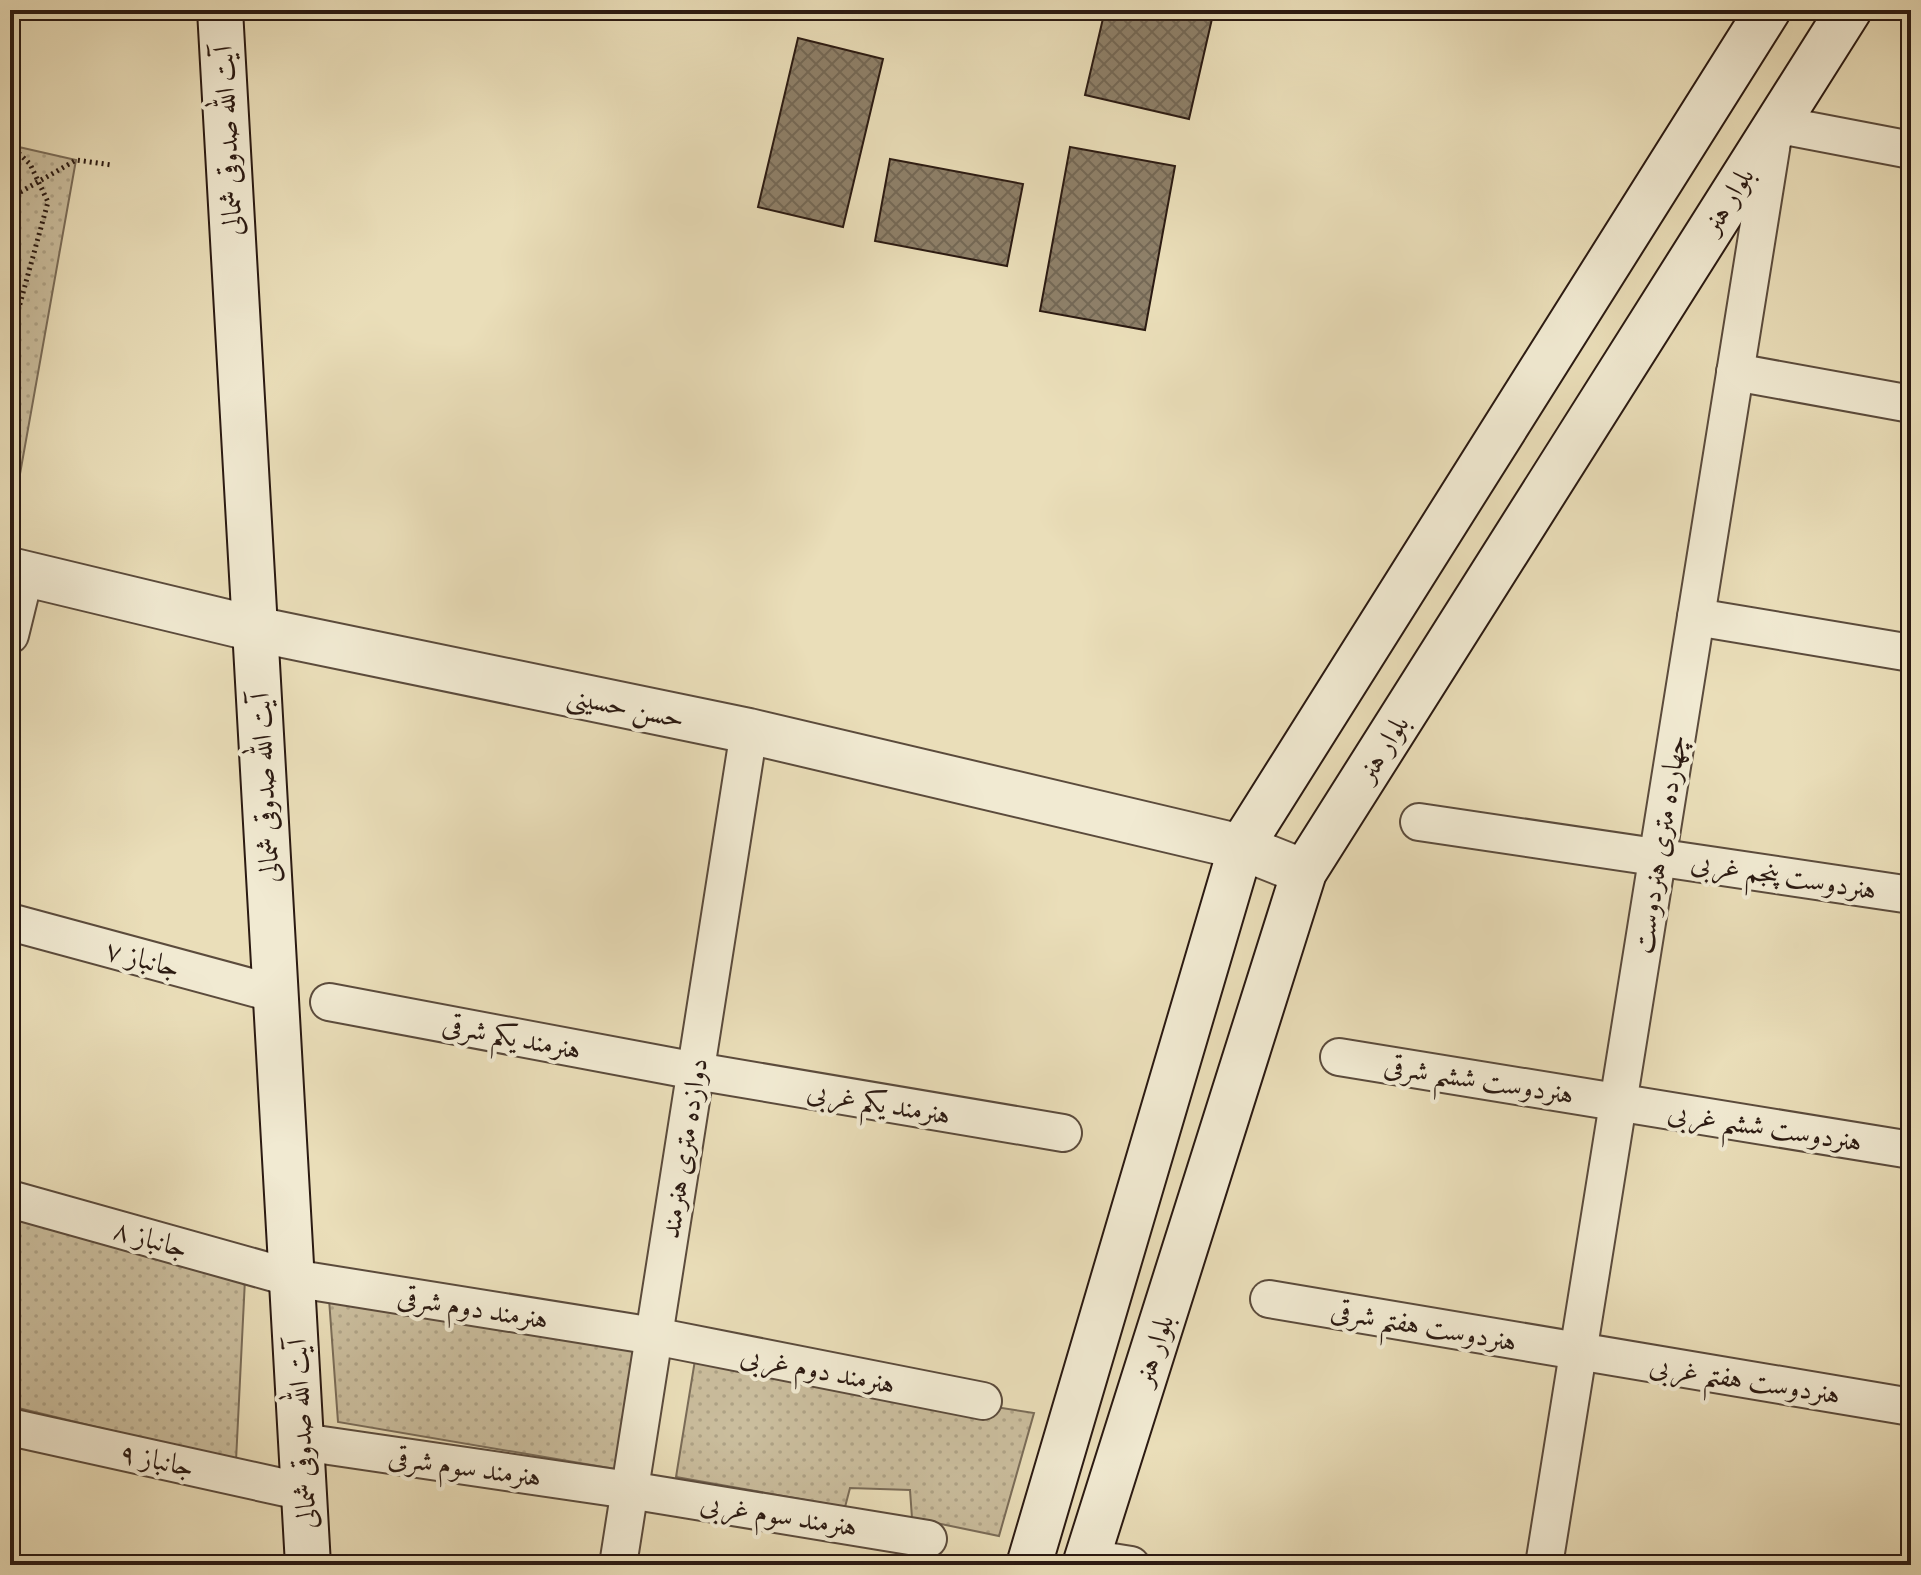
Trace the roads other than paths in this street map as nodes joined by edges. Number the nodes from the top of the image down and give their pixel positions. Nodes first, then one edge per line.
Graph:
1 (220, 10) edge
2 (1768, 10) edge
3 (1849, 10) edge
4 (1775, 124) junction
5 (1911, 150) edge
6 (1735, 372) junction
7 (1911, 404) edge
8 (18, 572) edge
9 (1696, 617) junction
10 (255, 629) junction
11 (10, 635) edge
12 (1911, 653) edge
13 (749, 731) junction
14 (1419, 822) dead end
15 (1241, 847) junction
16 (1658, 855) junction
17 (1304, 872) junction
18 (1911, 895) edge
19 (10, 922) edge
20 (276, 994) junction
21 (329, 1002) dead end
22 (1339, 1057) dead end
23 (696, 1071) junction
24 (1618, 1102) junction
25 (1063, 1133) dead end
26 (1911, 1150) edge
27 (10, 1199) edge
28 (292, 1278) junction
29 (1269, 1299) dead end
30 (654, 1336) junction
31 (1578, 1352) junction
32 (983, 1401) dead end
33 (1911, 1407) edge
34 (10, 1427) edge
35 (302, 1442) junction
36 (629, 1490) junction
37 (304, 1492) junction
38 (928, 1539) dead end
39 (1086, 1561) edge
40 (308, 1565) edge
41 (618, 1565) edge
42 (1029, 1565) edge
43 (1131, 1565) edge
44 (1544, 1565) edge

1 - 10 main road, آیت الله صدوقی شمالی
2 - 15 main road, بلوار هنر
3 - 4 main road, بلوار هنر
4 - 5 street
4 - 6 street, چهارده متری هنردوست
4 - 17 main road, بلوار هنر
6 - 7 street
6 - 9 street, چهارده متری هنردوست
8 - 10 main road, حسن حسینی
8 - 11 street
9 - 12 street
9 - 16 street, چهارده متری هنردوست
10 - 13 main road, حسن حسینی
10 - 20 main road, آیت الله صدوقی شمالی
13 - 15 main road, حسن حسینی
13 - 23 street, دوازده متری هنرمند
14 - 16 street, هنردوست پنجم غربی
15 - 17 main road, حسن حسینی
15 - 42 main road, بلوار هنر
16 - 18 street, هنردوست پنجم غربی
16 - 24 street, چهارده متری هنردوست
17 - 39 main road, بلوار هنر
19 - 20 street, جانباز ۷
20 - 28 main road, آیت الله صدوقی شمالی
21 - 23 street, هنرمند یکم شرقی
22 - 24 street, هنردوست ششم شرقی
23 - 25 street, هنرمند یکم غربی
23 - 30 street, دوازده متری هنرمند
24 - 26 street, هنردوست ششم غربی
24 - 31 street, چهارده متری هنردوست
27 - 28 street, جانباز ۸
28 - 30 street, هنرمند دوم شرقی
28 - 35 main road, آیت الله صدوقی شمالی
29 - 31 street, هنردوست هفتم شرقی
30 - 32 street, هنرمند دوم غربی
30 - 36 street, دوازده متری هنرمند
31 - 33 street, هنردوست هفتم غربی
31 - 44 street, چهارده متری هنردوست
34 - 37 street, جانباز ۹
35 - 36 street, هنرمند سوم شرقی
35 - 37 main road, آیت الله صدوقی شمالی
36 - 38 street, هنرمند سوم غربی
36 - 41 street, دوازده متری هنرمند
37 - 40 main road, آیت الله صدوقی شمالی
39 - 43 street

